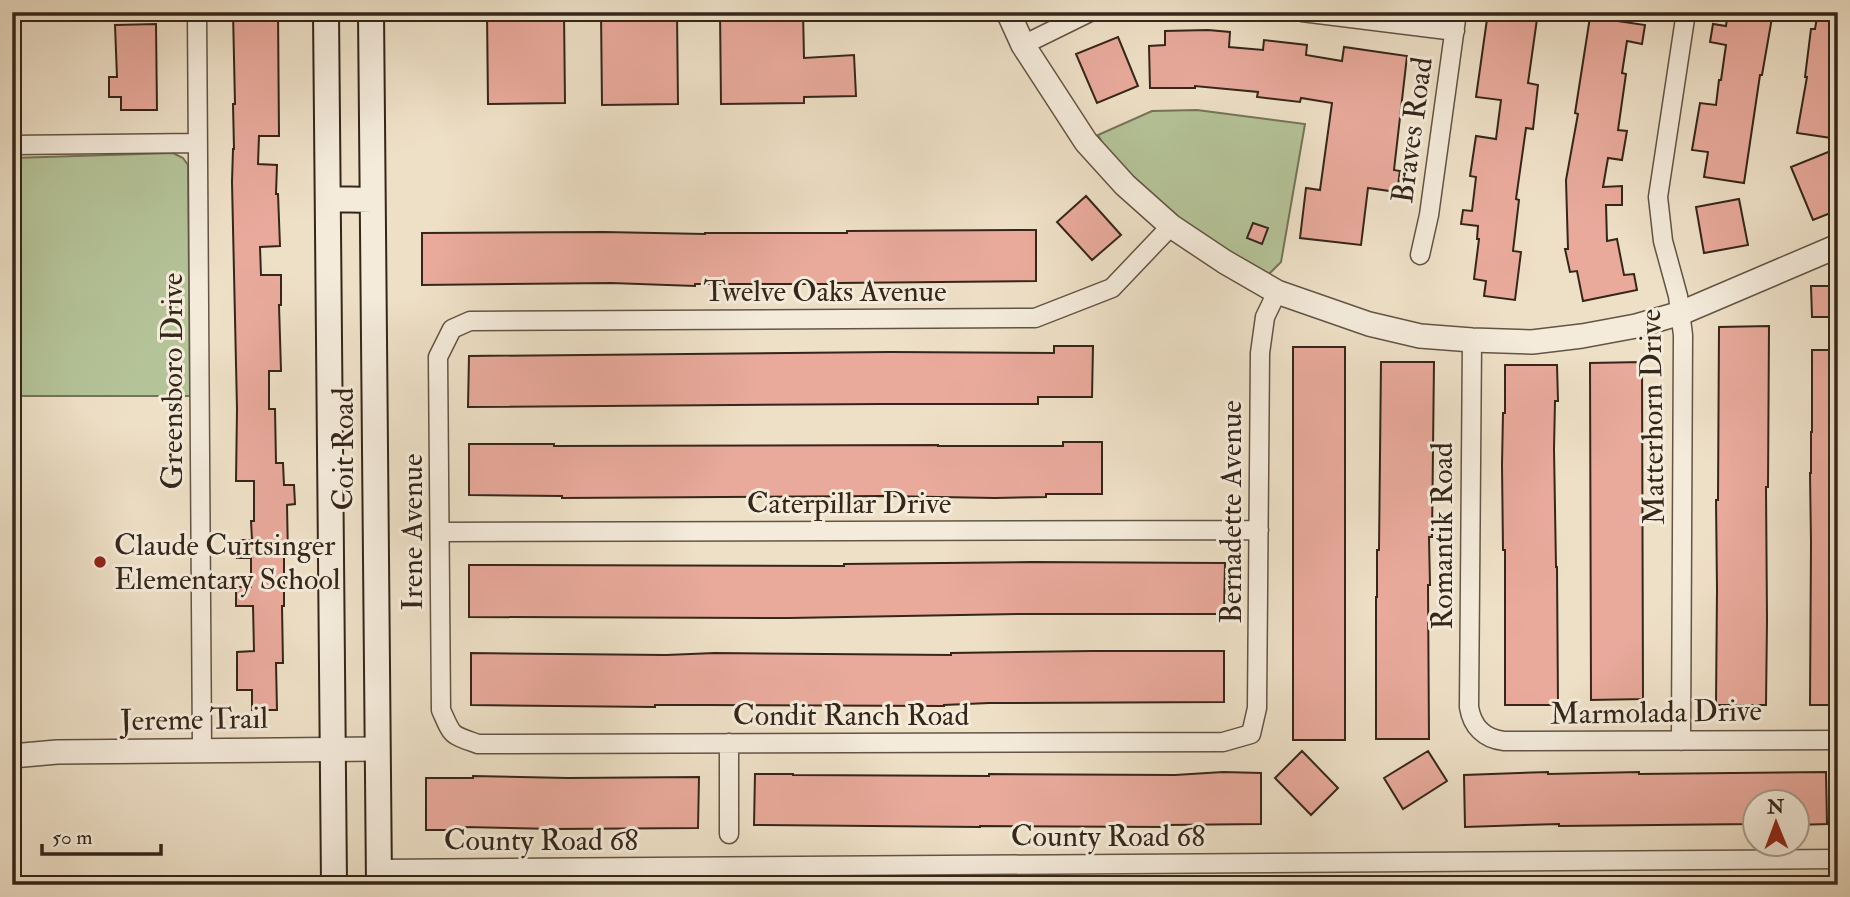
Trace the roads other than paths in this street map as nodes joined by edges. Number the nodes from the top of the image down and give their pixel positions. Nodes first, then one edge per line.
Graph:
1 (197, 12) edge
2 (326, 12) edge
3 (371, 12) edge
4 (1008, 12) edge
5 (1090, 12) edge
6 (1302, 12) edge
7 (1457, 12) edge
8 (1686, 12) edge
9 (1455, 31) junction
10 (1023, 45) junction
11 (198, 143) junction
12 (12, 145) edge
13 (328, 199) junction
14 (372, 200) junction
15 (1171, 226) junction
16 (1838, 246) edge
17 (1420, 255) dead end
18 (1277, 292) junction
19 (1681, 313) junction
20 (450, 330) joint
21 (1472, 341) junction
22 (1259, 530) junction
23 (440, 533) junction
24 (1478, 729) joint
25 (452, 733) joint
26 (1251, 734) joint
27 (1838, 740) edge
28 (1681, 741) junction
29 (729, 743) junction
30 (332, 749) junction
31 (377, 749) junction
32 (202, 750) junction
33 (12, 756) edge
34 (729, 834) dead end
35 (1838, 859) edge
36 (379, 877) edge
37 (334, 885) edge

1 - 11 street, Greensboro Drive
2 - 13 main road, Coit Road
3 - 14 main road, Coit Road
4 - 10 street
5 - 10 street
6 - 9 street
7 - 9 street, Braves Road
8 - 19 street, Matterhorn Drive
9 - 17 street, Braves Road
10 - 15 street
11 - 12 street
11 - 32 street, Greensboro Drive
13 - 14 main road
13 - 30 main road, Coit Road
14 - 31 main road, Coit Road
15 - 18 street
15 - 20 street, Twelve Oaks Avenue
16 - 19 street
18 - 21 street
18 - 22 street, Bernadette Avenue
19 - 21 street
19 - 28 street, Matterhorn Drive
20 - 23 street, Irene Avenue
21 - 24 street, Romantik Road
22 - 23 street, Caterpillar Drive
22 - 26 street, Bernadette Avenue
23 - 25 street, Irene Avenue
24 - 28 street, Marmolada Drive
25 - 29 street, Condit Ranch Road
26 - 29 street, Condit Ranch Road
27 - 28 street, Marmolada Drive
29 - 34 street
30 - 31 street, Jereme Trail
30 - 32 street, Jereme Trail
30 - 37 main road, Coit Road
31 - 36 main road, Coit Road
32 - 33 street, Jereme Trail
35 - 36 street, County Road 68

